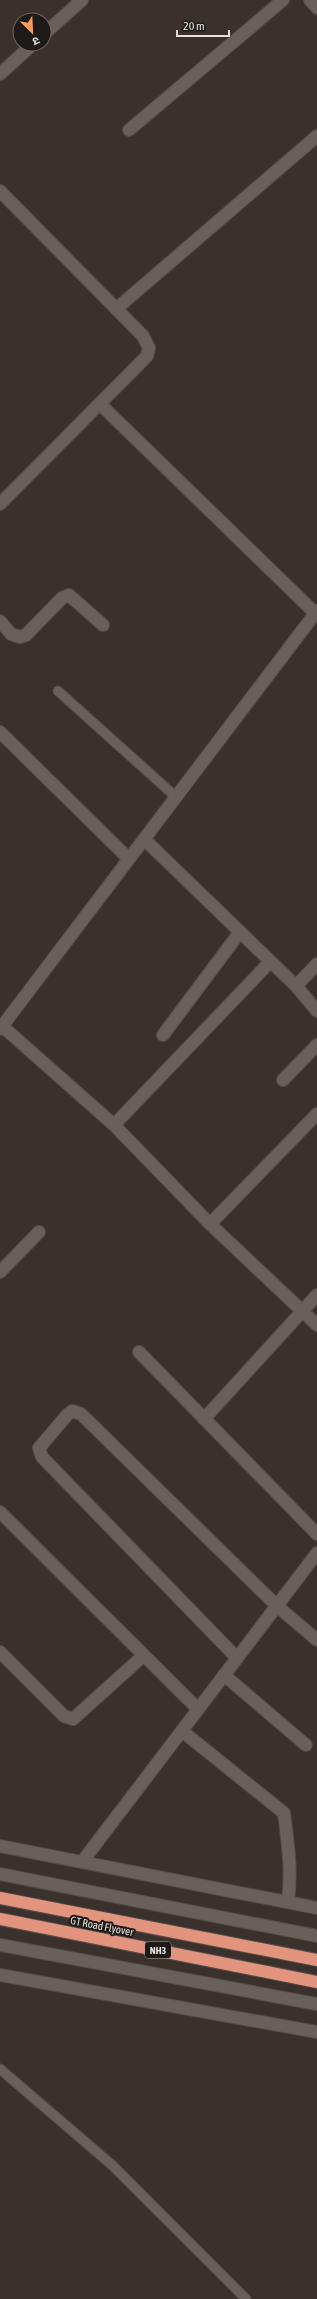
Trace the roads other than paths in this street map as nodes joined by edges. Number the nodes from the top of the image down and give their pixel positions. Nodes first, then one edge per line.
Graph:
1 (82, 0) edge
2 (283, 0) edge
3 (310, 0) edge
4 (317, 8) edge
5 (52, 27) edge
6 (24, 52) edge
7 (0, 74) edge
8 (129, 130) dead end
9 (317, 136) edge
10 (0, 191) edge
11 (116, 309) junction
12 (100, 404) junction
13 (0, 504) edge
14 (316, 612) edge
15 (0, 621) edge
16 (103, 625) dead end
17 (58, 691) dead end
18 (0, 732) edge
19 (176, 797) junction
20 (144, 839) junction
21 (128, 858) junction
22 (240, 932) junction
23 (270, 962) junction
24 (317, 964) edge
25 (296, 986) junction
26 (317, 1011) edge
27 (1, 1027) edge
28 (162, 1036) dead end
29 (317, 1044) edge
30 (283, 1080) dead end
31 (317, 1114) edge
32 (114, 1125) junction
33 (210, 1224) junction
34 (39, 1232) dead end
35 (0, 1272) edge
36 (317, 1295) edge
37 (303, 1312) junction
38 (317, 1325) edge
39 (139, 1352) dead end
40 (204, 1418) junction
41 (0, 1512) edge
42 (317, 1534) edge
43 (316, 1555) edge
44 (277, 1606) junction
45 (317, 1640) edge
46 (0, 1652) edge
47 (143, 1656) junction
48 (237, 1658) junction
49 (224, 1675) junction
50 (198, 1709) junction
51 (182, 1731) junction
52 (306, 1745) dead end
53 (0, 1846) edge
54 (82, 1862) junction
55 (0, 1874) edge
56 (0, 1898) edge
57 (288, 1902) junction
58 (317, 1908) edge
59 (0, 1919) edge
60 (317, 1936) edge
61 (0, 1945) edge
62 (317, 1960) edge
63 (0, 1975) edge
64 (317, 1982) edge
65 (317, 2004) edge
66 (317, 2032) edge
67 (0, 2069) edge
68 (246, 2299) edge

1 - 5 street
2 - 8 street
3 - 4 street
6 - 7 street
9 - 11 street
10 - 11 street
11 - 12 street
12 - 13 street
12 - 14 street
14 - 19 street
15 - 16 street
17 - 19 lane
18 - 21 street
19 - 20 street
20 - 21 street
20 - 22 street
21 - 27 street
22 - 23 street
22 - 28 street
23 - 25 street
23 - 32 street
24 - 25 street
25 - 26 street
27 - 32 street
29 - 30 street
31 - 33 street
32 - 33 street
33 - 37 street
34 - 35 street
36 - 37 street
37 - 38 street
37 - 40 street
39 - 40 street
40 - 42 street
41 - 47 street
43 - 44 street
44 - 45 street
44 - 48 street
44 - 48 street
46 - 47 street
47 - 50 street
48 - 49 street
49 - 50 street
49 - 52 street
50 - 51 street
51 - 54 street
51 - 57 street
53 - 54 street
54 - 57 street
55 - 60 street
56 - 62 highway, GT Road Flyover / NH3
57 - 58 street
59 - 64 highway, GT Road Flyover / NH3
61 - 65 street
63 - 66 street
67 - 68 lane

